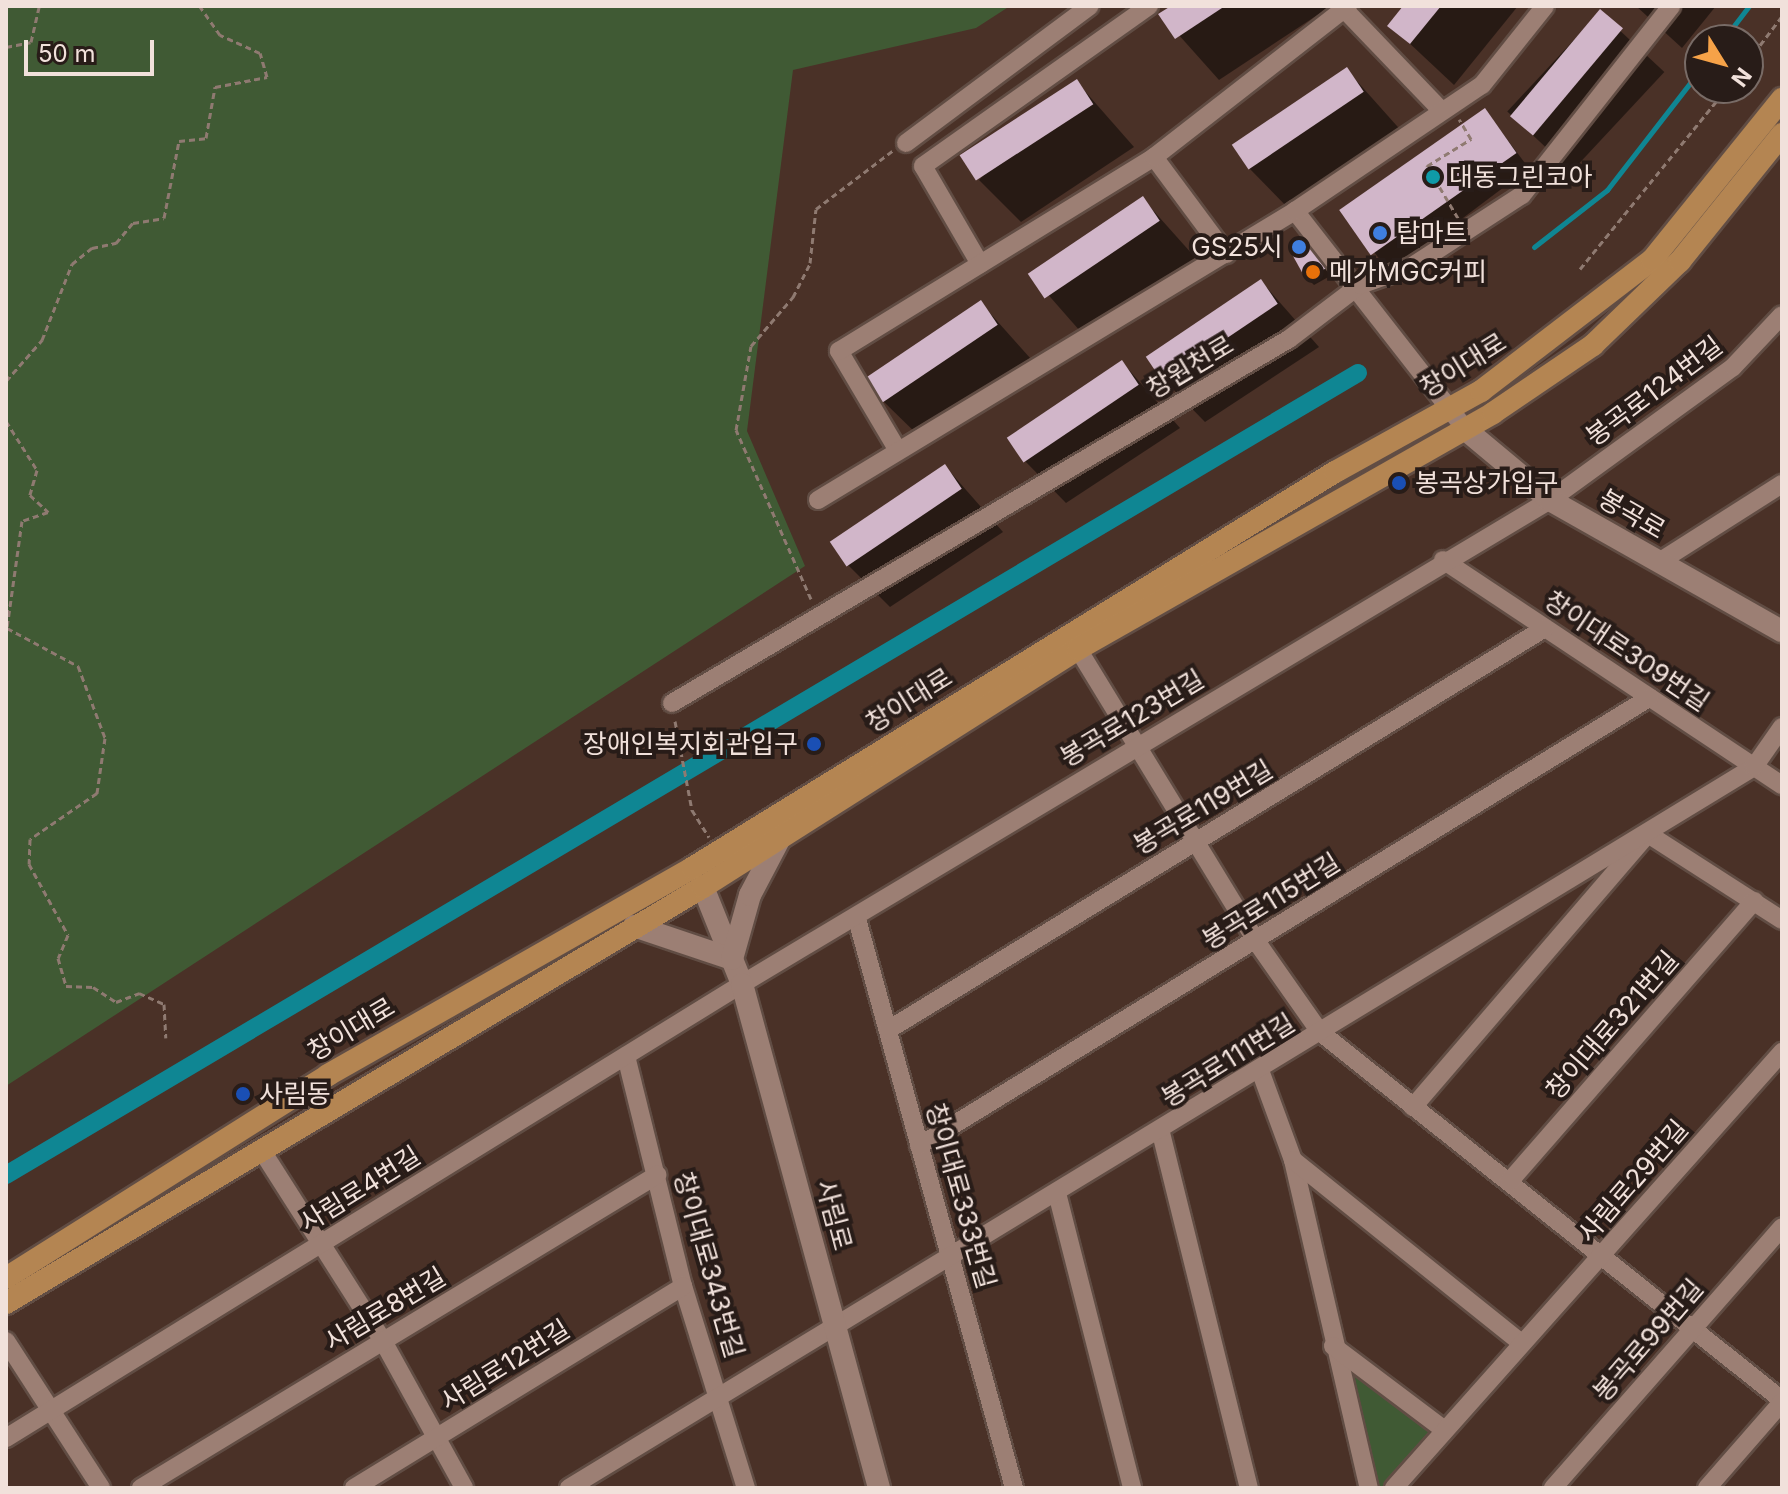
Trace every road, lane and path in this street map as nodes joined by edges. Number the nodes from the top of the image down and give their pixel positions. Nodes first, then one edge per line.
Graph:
1 (39, 6) edge
2 (200, 6) edge
3 (1090, 6) edge
4 (1149, 6) edge
5 (1545, 6) edge
6 (1671, 6) edge
7 (1347, 8) edge
8 (1782, 16) edge
9 (1764, 40) edge
10 (6, 47) edge
11 (1782, 99) edge
12 (1714, 104) edge
13 (1445, 106) junction
14 (1782, 134) edge
15 (906, 143) joint
16 (1154, 157) junction
17 (1295, 211) junction
18 (1467, 231) junction
19 (1226, 254) junction
20 (980, 264) junction
21 (1580, 269) dead end
22 (1365, 291) junction
23 (1782, 315) edge
24 (6, 381) edge
25 (1451, 409) junction
26 (6, 421) edge
27 (1466, 430) junction
28 (897, 449) junction
29 (1782, 484) edge
30 (818, 500) dead end
31 (1550, 500) junction
32 (1443, 560) junction
33 (1659, 562) junction
34 (805, 624) junction
35 (1545, 628) junction
36 (1782, 631) edge
37 (1078, 649) junction
38 (1649, 698) junction
39 (672, 703) dead end
40 (1782, 727) edge
41 (677, 728) dead end
42 (1140, 743) junction
43 (1754, 767) junction
44 (1782, 785) edge
45 (692, 810) dead end
46 (1648, 834) junction
47 (779, 840) junction
48 (1194, 843) junction
49 (703, 887) junction
50 (1754, 901) junction
51 (857, 919) junction
52 (1782, 920) edge
53 (634, 926) junction
54 (1256, 941) junction
55 (732, 959) junction
56 (742, 984) junction
57 (888, 1030) junction
58 (1320, 1032) junction
59 (166, 1038) dead end
60 (1782, 1052) edge
61 (626, 1056) junction
62 (1261, 1073) junction
63 (1413, 1107) junction
64 (1161, 1133) junction
65 (919, 1146) junction
66 (264, 1154) junction
67 (1293, 1160) junction
68 (657, 1175) junction
69 (1509, 1182) junction
70 (1058, 1197) junction
71 (1782, 1227) edge
72 (323, 1243) junction
73 (1603, 1256) junction
74 (953, 1258) junction
75 (6, 1278) edge
76 (683, 1286) junction
77 (6, 1303) edge
78 (1692, 1329) junction
79 (837, 1331) junction
80 (6, 1341) edge
81 (383, 1341) junction
82 (1520, 1342) junction
83 (1333, 1346) junction
84 (720, 1396) junction
85 (1782, 1401) edge
86 (51, 1410) junction
87 (1443, 1429) junction
88 (6, 1438) edge
89 (434, 1439) junction
90 (101, 1488) edge
91 (141, 1488) edge
92 (354, 1488) edge
93 (464, 1488) edge
94 (569, 1488) edge
95 (746, 1488) edge
96 (879, 1488) edge
97 (1014, 1488) edge
98 (1132, 1488) edge
99 (1249, 1488) edge
100 (1369, 1488) edge
101 (1394, 1488) edge
102 (1553, 1488) edge
103 (1707, 1488) edge

1 - 10 path
2 - 24 path
3 - 15 street
4 - 20 street
5 - 13 street
6 - 18 street, 창원천로
7 - 13 street
7 - 16 street
8 - 9 path
11 - 25 main road, 창이대로
12 - 21 path
13 - 17 street
13 - 18 path
14 - 27 main road, 창이대로
15 - 34 path
16 - 19 street
16 - 20 street
17 - 19 street
17 - 22 street
18 - 22 street, 창원천로
19 - 28 street
20 - 28 street
22 - 25 street
22 - 34 street, 창원천로
23 - 31 street, 봉곡로124번길
25 - 27 street
25 - 75 main road, 창이대로
26 - 59 path
27 - 31 street, 봉곡로
27 - 37 main road, 창이대로
28 - 30 street
29 - 33 street
31 - 32 street, 봉곡로123번길
31 - 33 street, 봉곡로
32 - 35 street, 창이대로309번길
32 - 42 street, 봉곡로123번길
33 - 36 street, 봉곡로
34 - 39 street, 창원천로
35 - 38 street, 창이대로309번길
35 - 48 street, 봉곡로119번길
37 - 42 street
37 - 47 main road, 창이대로
38 - 43 street, 창이대로309번길
38 - 54 street, 봉곡로115번길
40 - 43 street, 봉곡로111번길
41 - 45 path
42 - 48 street
42 - 51 street, 봉곡로123번길
43 - 44 street, 창이대로309번길
43 - 46 street, 봉곡로111번길
46 - 50 street
46 - 58 street, 봉곡로111번길
46 - 63 street
47 - 49 main road, 창이대로
47 - 55 street
48 - 54 street
48 - 57 street, 봉곡로119번길
49 - 53 main road, 창이대로
49 - 55 street, 사림로
50 - 52 street
50 - 69 street, 창이대로321번길
51 - 56 street, 봉곡로123번길
51 - 57 street, 창이대로333번길
53 - 55 street
53 - 66 main road, 창이대로
54 - 58 street
54 - 65 street, 봉곡로115번길
55 - 56 street, 사림로
56 - 61 street, 사림로4번길
56 - 79 street, 사림로
57 - 65 street, 창이대로333번길
58 - 62 street, 봉곡로111번길
58 - 63 street
60 - 73 street, 사림로29번길
61 - 68 street, 창이대로343번길
61 - 72 street, 사림로4번길
62 - 64 street, 봉곡로111번길
62 - 67 street
63 - 69 street
64 - 70 street, 봉곡로111번길
64 - 99 street
65 - 74 street, 창이대로333번길
66 - 72 street
66 - 77 main road, 창이대로
67 - 82 street
67 - 83 street
68 - 76 street, 창이대로343번길
68 - 81 street, 사림로8번길
69 - 73 street
70 - 74 street, 봉곡로111번길
70 - 98 street
71 - 78 street, 봉곡로99번길
72 - 81 street
72 - 86 street, 사림로4번길
73 - 78 street
73 - 82 street, 사림로29번길
74 - 79 street, 봉곡로111번길
74 - 97 street, 창이대로333번길
76 - 84 street, 창이대로343번길
76 - 89 street, 사림로12번길
78 - 85 street
78 - 102 street, 봉곡로99번길
79 - 84 street, 봉곡로111번길
79 - 96 street, 사림로
80 - 86 street
81 - 89 street
81 - 91 street, 사림로8번길
82 - 87 street, 사림로29번길
83 - 87 street
83 - 100 street
84 - 94 street, 봉곡로111번길
84 - 95 street, 창이대로343번길
85 - 103 street
86 - 88 street, 사림로4번길
86 - 90 street
87 - 101 street, 사림로29번길
89 - 92 street, 사림로12번길
89 - 93 street

